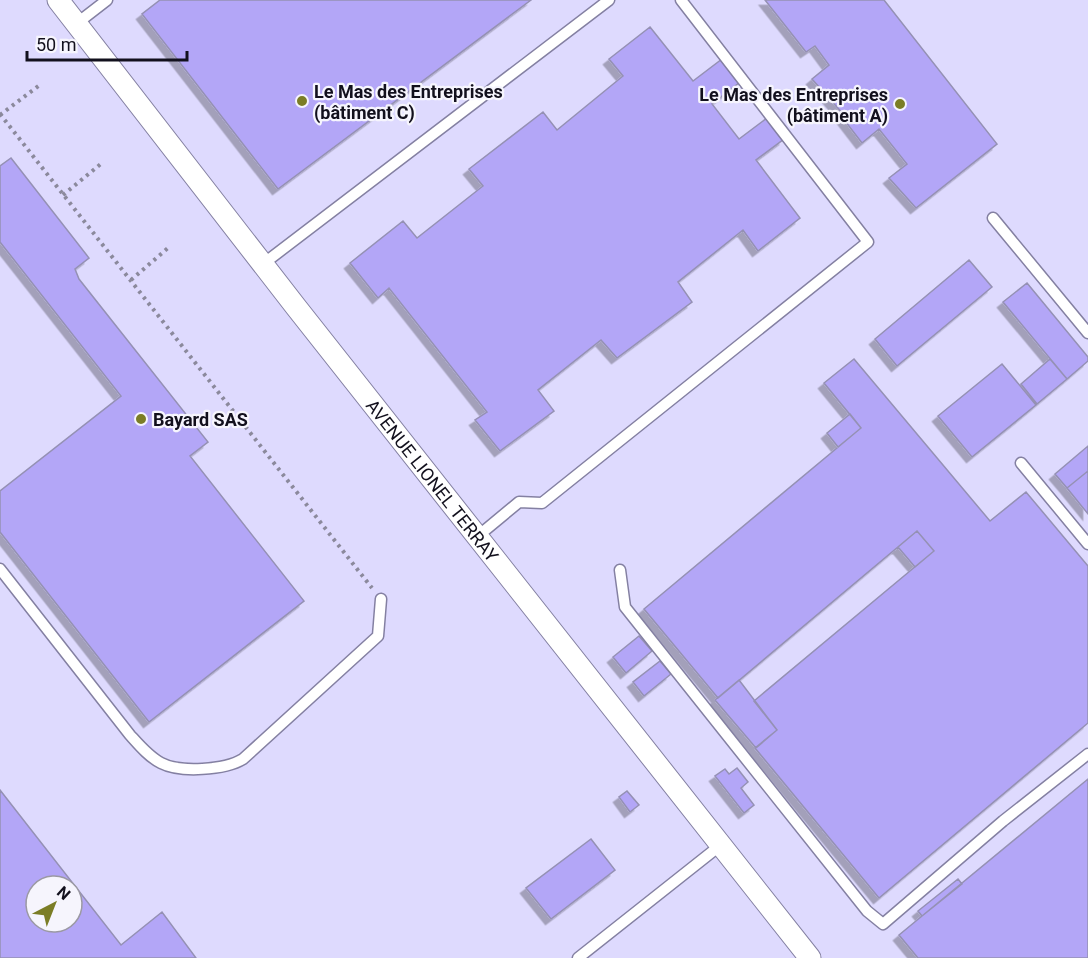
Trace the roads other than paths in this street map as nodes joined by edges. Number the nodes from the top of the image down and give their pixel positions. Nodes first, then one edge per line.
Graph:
1 (58, 0) edge
2 (107, 0) edge
3 (609, 0) edge
4 (681, 0) edge
5 (76, 24) junction
6 (993, 218) dead end
7 (263, 264) junction
8 (1088, 333) edge
9 (1021, 463) dead end
10 (478, 537) junction
11 (1088, 544) edge
12 (0, 569) edge
13 (620, 570) dead end
14 (381, 599) road end
15 (1088, 754) edge
16 (722, 844) junction
17 (578, 958) edge
18 (810, 958) edge

1 - 5 street, AVENUE LIONEL TERRAY
2 - 5 lane
3 - 7 lane
4 - 10 lane
5 - 7 street, AVENUE LIONEL TERRAY
6 - 8 lane
7 - 10 street, AVENUE LIONEL TERRAY
9 - 11 lane
10 - 16 street, AVENUE LIONEL TERRAY
12 - 14 lane
13 - 15 lane
16 - 17 lane
16 - 18 street, AVENUE LIONEL TERRAY

